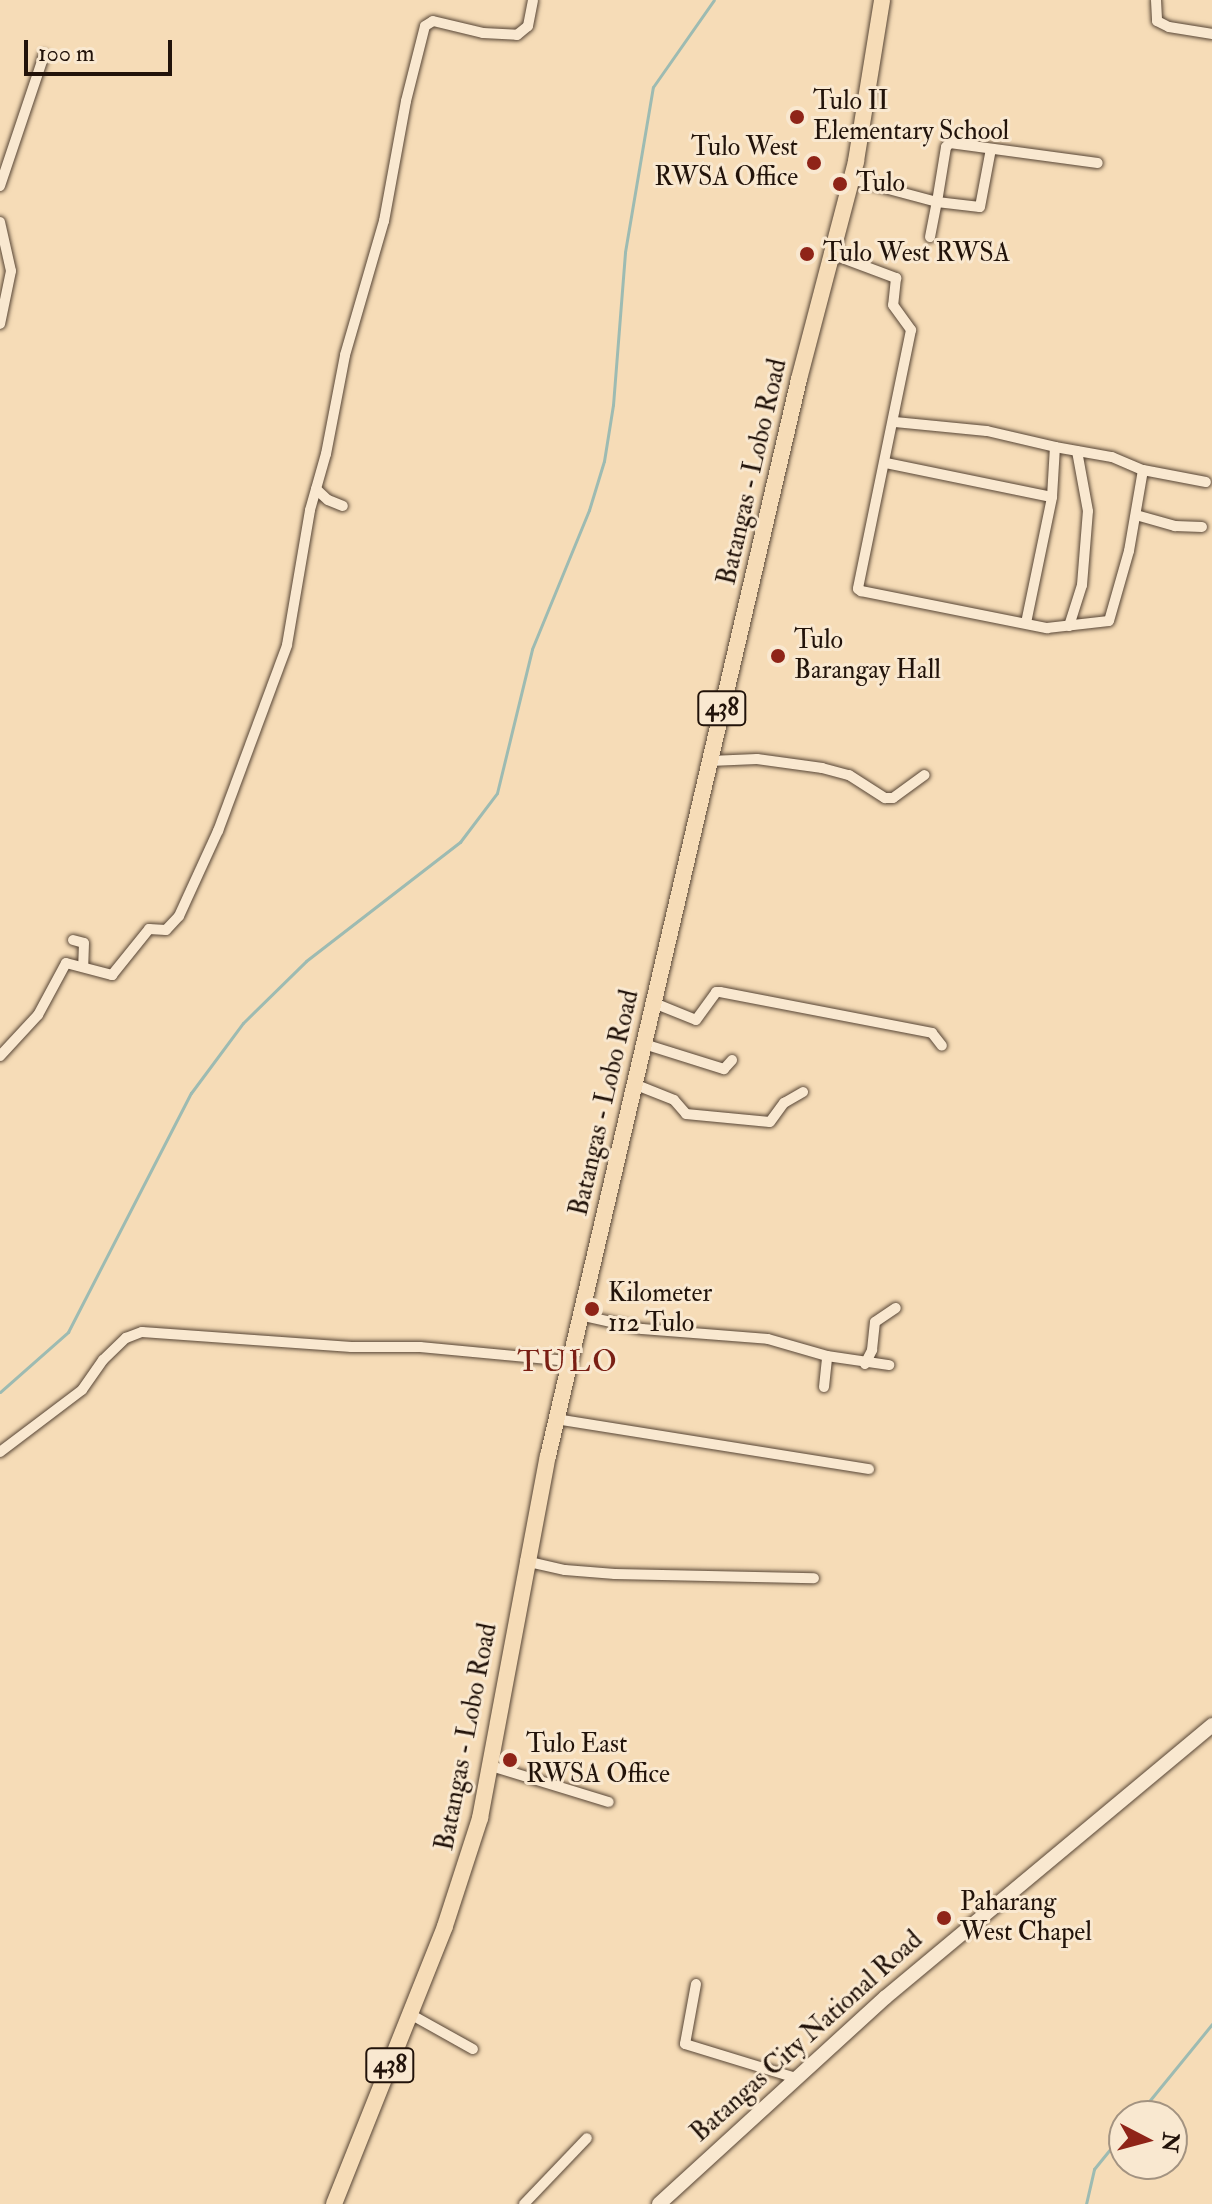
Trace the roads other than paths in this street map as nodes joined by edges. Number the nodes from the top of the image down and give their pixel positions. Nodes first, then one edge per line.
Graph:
1 (533, 0) edge
2 (882, 0) edge
3 (1156, 0) edge
4 (1212, 34) edge
5 (44, 55) dead end
6 (991, 149) junction
7 (1098, 163) dead end
8 (851, 179) junction
9 (0, 186) edge
10 (937, 202) junction
11 (0, 222) edge
12 (930, 237) dead end
13 (829, 253) junction
14 (0, 324) edge
15 (895, 422) junction
16 (1055, 447) junction
17 (1077, 451) junction
18 (886, 463) junction
19 (1143, 470) junction
20 (1206, 482) dead end
21 (316, 489) junction
22 (1052, 497) junction
23 (343, 506) dead end
24 (1136, 515) junction
25 (1202, 527) dead end
26 (1026, 623) junction
27 (1069, 626) junction
28 (710, 761) junction
29 (925, 775) dead end
30 (73, 940) dead end
31 (83, 967) junction
32 (654, 1003) junction
33 (644, 1044) junction
34 (942, 1046) dead end
35 (0, 1056) edge
36 (732, 1060) dead end
37 (634, 1084) junction
38 (803, 1092) dead end
39 (896, 1308) dead end
40 (580, 1315) junction
41 (827, 1356) junction
42 (569, 1361) junction
43 (865, 1364) junction
44 (889, 1365) dead end
45 (824, 1387) dead end
46 (556, 1419) junction
47 (0, 1452) edge
48 (869, 1469) dead end
49 (525, 1561) junction
50 (814, 1578) dead end
51 (1212, 1725) edge
52 (491, 1766) junction
53 (609, 1802) dead end
54 (696, 1984) dead end
55 (410, 2014) junction
56 (473, 2049) dead end
57 (796, 2078) junction
58 (587, 2138) dead end
59 (334, 2204) edge
60 (524, 2204) edge
61 (659, 2204) edge

1 - 21 street
2 - 8 main road, Batangas - Lobo Road / 438
3 - 4 street
5 - 9 street
6 - 7 street
6 - 10 street
6 - 10 street
8 - 10 street
8 - 13 main road, Batangas - Lobo Road / 438
10 - 12 street
11 - 14 street
13 - 15 street
13 - 28 main road, Batangas - Lobo Road / 438
15 - 16 street
15 - 18 street
16 - 17 street
16 - 22 street
17 - 19 street
17 - 27 street
18 - 22 street
18 - 26 street
19 - 20 street
19 - 24 street
21 - 23 street
21 - 31 street
22 - 26 street
24 - 25 street
24 - 27 street
26 - 27 street
28 - 29 street
28 - 32 main road, Batangas - Lobo Road / 438
30 - 31 street
31 - 35 street
32 - 33 main road, Batangas - Lobo Road / 438
32 - 34 street
33 - 36 street
33 - 37 main road, Batangas - Lobo Road / 438
37 - 38 street
37 - 40 main road, Batangas - Lobo Road / 438
39 - 43 street
40 - 41 street
40 - 42 main road, Batangas - Lobo Road / 438
41 - 43 street
41 - 45 street
42 - 46 main road, Batangas - Lobo Road / 438
42 - 47 street
43 - 44 street
46 - 48 street
46 - 49 main road, Batangas - Lobo Road / 438
49 - 50 street
49 - 52 main road, Batangas - Lobo Road / 438
51 - 57 street, Batangas City National Road
52 - 53 street
52 - 55 main road, Batangas - Lobo Road / 438
54 - 57 street
55 - 56 street
55 - 59 main road, Batangas - Lobo Road / 438
57 - 61 street, Batangas City National Road
58 - 60 street

